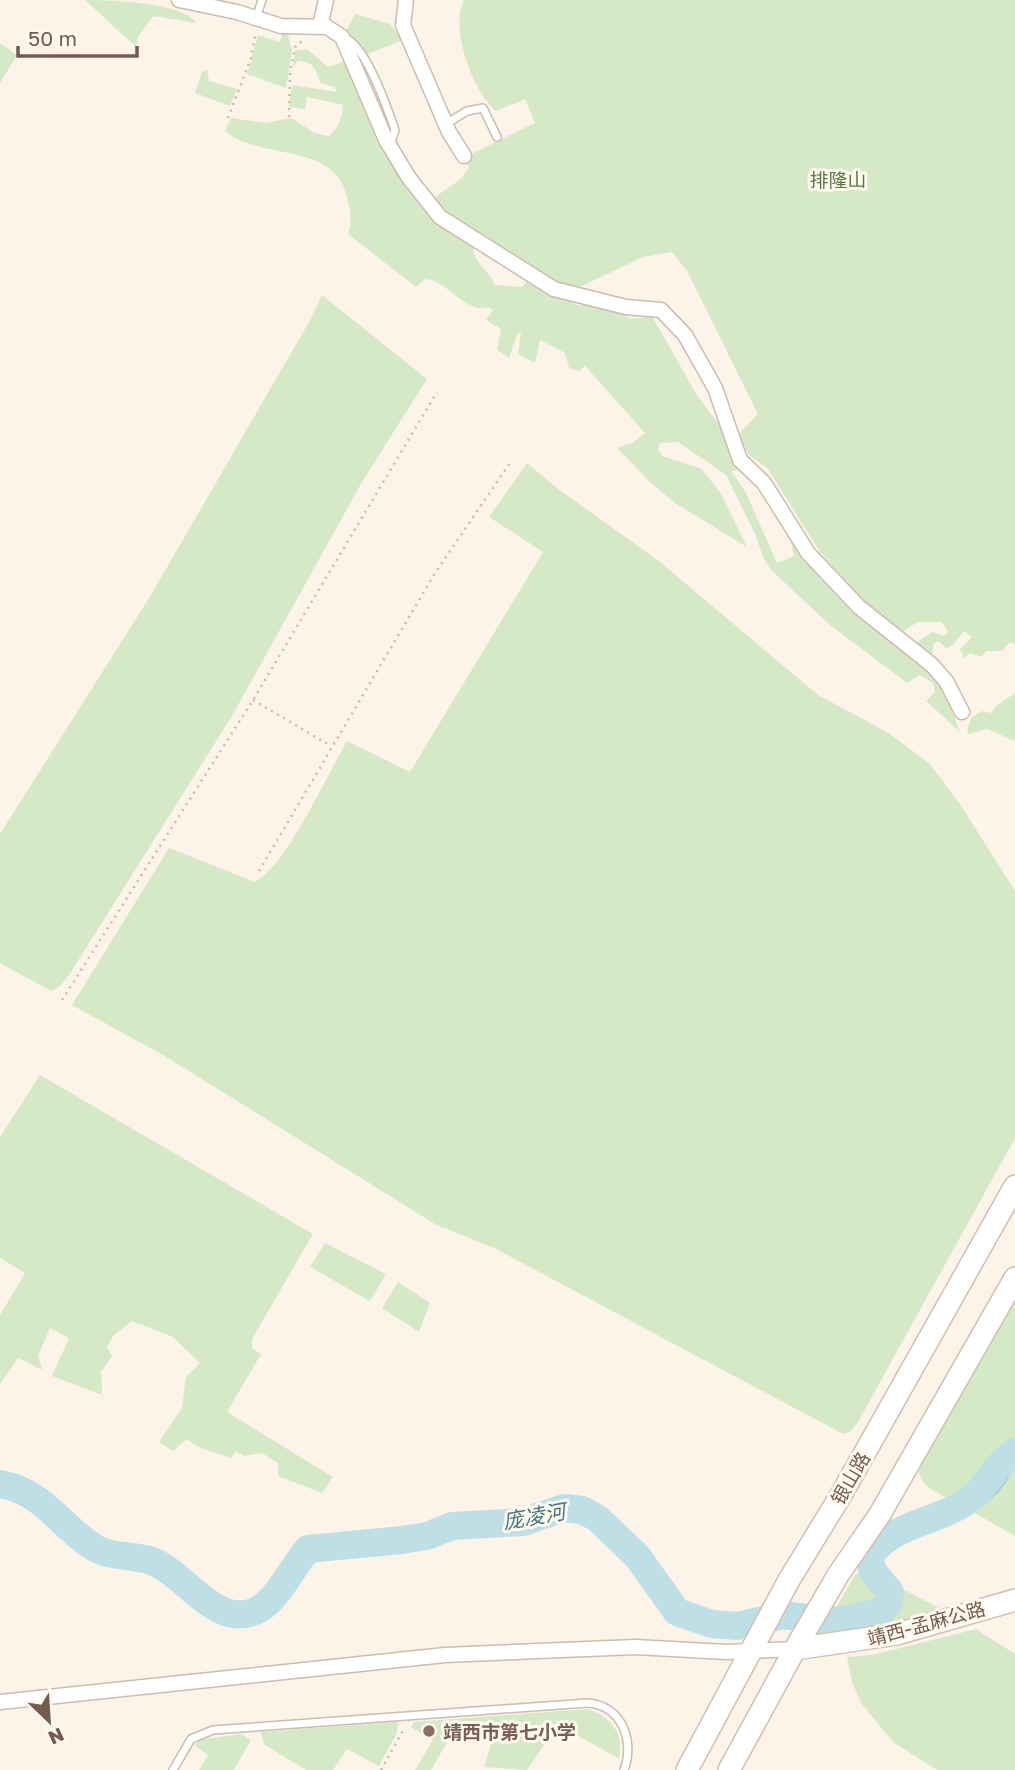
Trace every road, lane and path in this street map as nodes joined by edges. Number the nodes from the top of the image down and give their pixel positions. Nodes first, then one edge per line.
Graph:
1 (179, 0) edge
2 (262, 0) edge
3 (326, 0) edge
4 (406, 0) edge
5 (239, 6) edge
6 (256, 18) junction
7 (315, 26) junction
8 (289, 117) dead end
9 (228, 118) dead end
10 (446, 124) junction
11 (496, 137) dead end
12 (464, 156) dead end
13 (437, 393) dead end
14 (512, 460) dead end
15 (253, 700) junction
16 (962, 712) dead end
17 (331, 746) junction
18 (259, 871) dead end
19 (62, 1000) dead end
20 (1015, 1186) edge
21 (1015, 1278) edge
22 (1015, 1600) edge
23 (799, 1640) junction
24 (752, 1652) junction
25 (0, 1702) edge
26 (407, 1717) junction
27 (173, 1770) edge
28 (381, 1770) edge
29 (624, 1770) edge
30 (687, 1770) edge
31 (729, 1770) edge

1 - 5 street
2 - 6 lane
3 - 7 street
4 - 10 street
5 - 6 street
6 - 7 street
6 - 9 path
7 - 8 path
7 - 16 street
10 - 11 lane
10 - 12 street
13 - 15 path
14 - 17 path
15 - 17 path
15 - 19 path
17 - 18 path
20 - 24 main road, 银山路
21 - 23 main road
22 - 23 main road, 靖西-孟麻公路
23 - 24 street
23 - 31 main road
24 - 25 street
24 - 30 main road, 银山路
26 - 27 lane
26 - 28 path
26 - 29 lane

